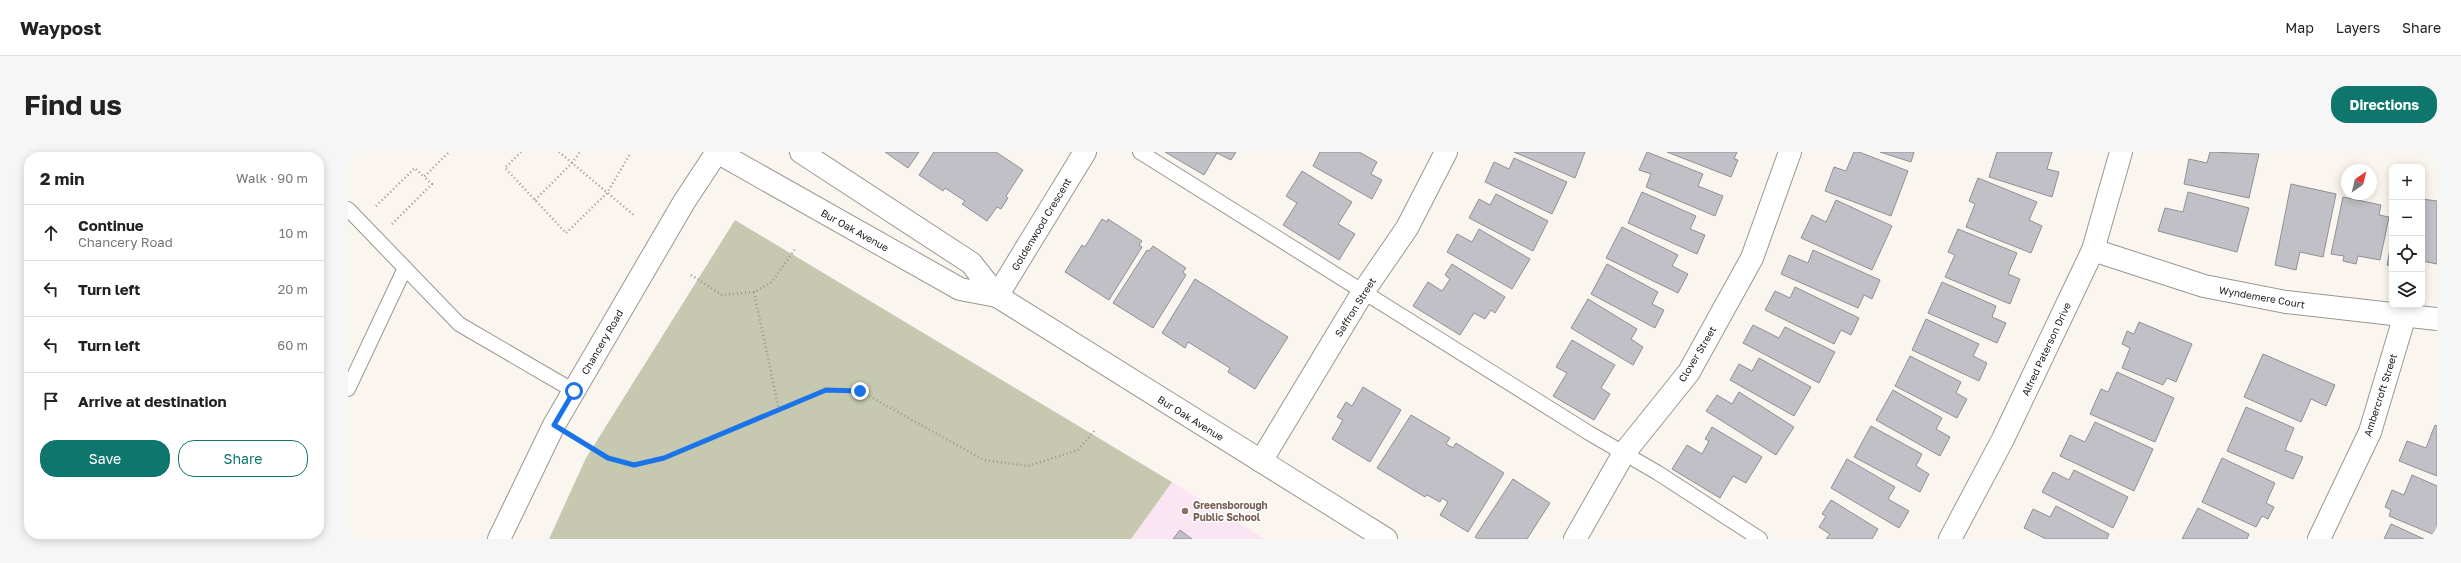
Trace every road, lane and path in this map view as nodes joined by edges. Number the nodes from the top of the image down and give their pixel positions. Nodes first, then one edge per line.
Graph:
1 (449, 152) edge
2 (521, 152) edge
3 (559, 152) edge
4 (580, 152) edge
5 (717, 152) edge
6 (801, 152) edge
7 (1085, 152) edge
8 (1140, 152) edge
9 (1446, 152) edge
10 (1790, 152) edge
11 (2121, 152) edge
12 (630, 154) dead end
13 (572, 163) junction
14 (424, 176) junction
15 (607, 193) junction
16 (535, 200) junction
17 (348, 209) edge
18 (635, 216) dead end
19 (360, 221) junction
20 (378, 239) junction
21 (795, 249) dead end
22 (2093, 250) junction
23 (405, 268) junction
24 (690, 275) dead end
25 (754, 292) junction
26 (1363, 292) junction
27 (997, 296) junction
28 (2405, 315) junction
29 (2437, 319) edge
30 (348, 389) edge
31 (574, 391) junction
32 (780, 410) junction
33 (554, 425) junction
34 (1096, 429) dead end
35 (1624, 453) junction
36 (1261, 461) junction
37 (499, 539) edge
38 (1386, 539) edge
39 (1575, 539) edge
40 (1760, 539) edge
41 (1950, 539) edge
42 (2319, 539) edge

1 - 14 path
2 - 16 path
3 - 13 path
4 - 13 path
5 - 27 street, Bur Oak Avenue
5 - 31 street, Chancery Road
6 - 27 street, Bur Oak Avenue
7 - 27 street, Goldenwood Crescent
8 - 26 lane
9 - 26 street, Saffron Street
10 - 35 street, Clover Street
11 - 22 street, Alfred Paterson Drive
12 - 15 path
13 - 15 path
13 - 16 path
14 - 19 path
14 - 20 path
15 - 16 path
15 - 18 path
17 - 19 lane
19 - 20 lane
20 - 23 lane
21 - 25 path
22 - 28 street, Wyndemere Court
22 - 41 street, Alfred Paterson Drive
23 - 30 lane
23 - 31 lane
24 - 25 path
25 - 32 path
26 - 35 lane
26 - 36 street, Saffron Street
27 - 36 street, Bur Oak Avenue
28 - 29 street, Wyndemere Court
28 - 42 street, Ambercroft Street
31 - 33 street, Chancery Road
32 - 33 path
32 - 34 path
33 - 37 street, Chancery Road
35 - 39 street, Clover Street
35 - 40 lane
36 - 38 street, Bur Oak Avenue

